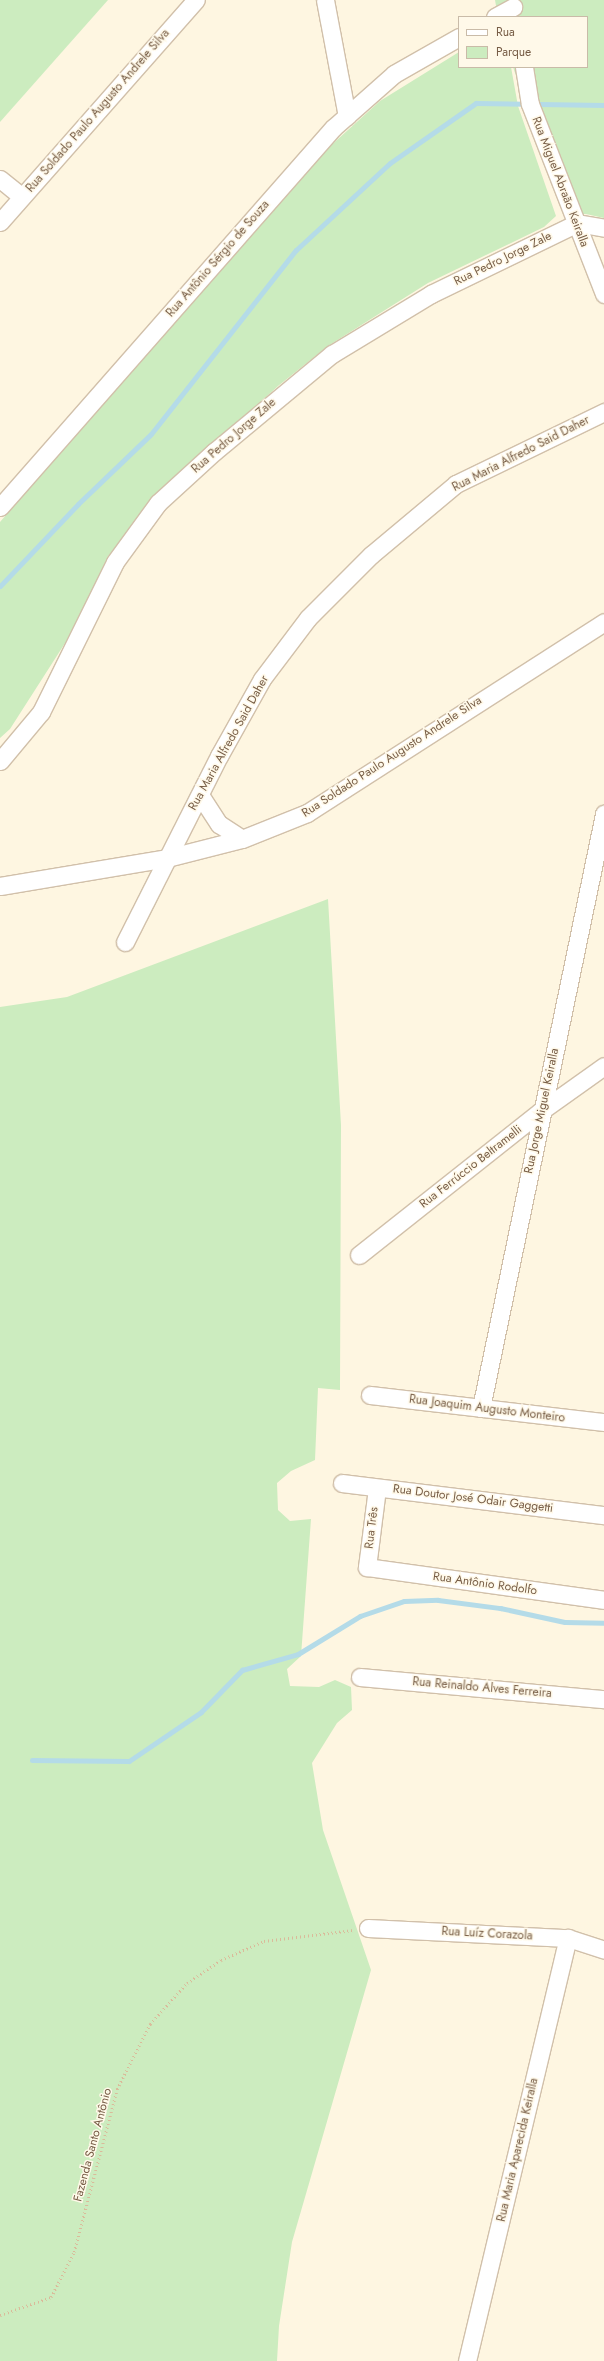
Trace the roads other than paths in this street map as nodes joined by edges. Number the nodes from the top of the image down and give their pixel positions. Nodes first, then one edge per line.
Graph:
1 (196, 0) edge
2 (325, 0) edge
3 (513, 8) edge
4 (497, 16) edge
5 (458, 38) edge
6 (524, 68) edge
7 (347, 116) junction
8 (0, 179) edge
9 (22, 197) junction
10 (0, 222) edge
11 (577, 224) junction
12 (604, 228) edge
13 (604, 294) edge
14 (604, 412) edge
15 (0, 507) edge
16 (600, 629) edge
17 (0, 761) edge
18 (200, 794) junction
19 (604, 814) edge
20 (242, 840) junction
21 (168, 858) junction
22 (0, 886) edge
23 (125, 942) dead end
24 (604, 1066) edge
25 (541, 1111) junction
26 (359, 1255) dead end
27 (370, 1395) dead end
28 (481, 1408) junction
29 (604, 1422) edge
30 (342, 1483) dead end
31 (377, 1488) junction
32 (604, 1515) edge
33 (367, 1567) joint
34 (604, 1600) edge
35 (360, 1678) dead end
36 (604, 1699) edge
37 (368, 1928) road end
38 (568, 1938) junction
39 (604, 1950) edge
40 (467, 2361) edge

1 - 9 street, Rua Soldado Paulo Augusto Andrele Silva
2 - 7 street
3 - 4 street
5 - 7 street, Rua Antônio Sérgio de Souza
6 - 11 street, Rua Miguel Abraão Keiralla
7 - 15 street, Rua Antônio Sérgio de Souza
8 - 9 street
9 - 10 street, Rua Soldado Paulo Augusto Andrele Silva
11 - 12 street
11 - 13 street, Rua Miguel Abraão Keiralla
11 - 17 street, Rua Pedro Jorge Zale
14 - 18 street, Rua Maria Alfredo Said Daher
16 - 20 street, Rua Soldado Paulo Augusto Andrele Silva
18 - 20 street
18 - 21 street, Rua Maria Alfredo Said Daher
19 - 25 street, Rua Jorge Miguel Keiralla
20 - 21 street, Rua Soldado Paulo Augusto Andrele Silva
21 - 22 street, Rua Soldado Paulo Augusto Andrele Silva
21 - 23 street, Rua Maria Alfredo Said Daher
24 - 25 street, Rua Ferrúccio Beltramelli
25 - 26 street, Rua Ferrúccio Beltramelli
25 - 28 street, Rua Jorge Miguel Keiralla
27 - 28 street, Rua Joaquim Augusto Monteiro
28 - 29 street, Rua Joaquim Augusto Monteiro
30 - 31 street, Rua Doutor José Odair Gaggetti
31 - 32 street, Rua Doutor José Odair Gaggetti
31 - 33 street, Rua Três
33 - 34 street, Rua Antônio Rodolfo
35 - 36 street, Rua Reinaldo Alves Ferreira
37 - 38 street, Rua Luíz Corazola
38 - 39 street, Rua Luíz Corazola
38 - 40 street, Rua Maria Aparecida Keiralla

